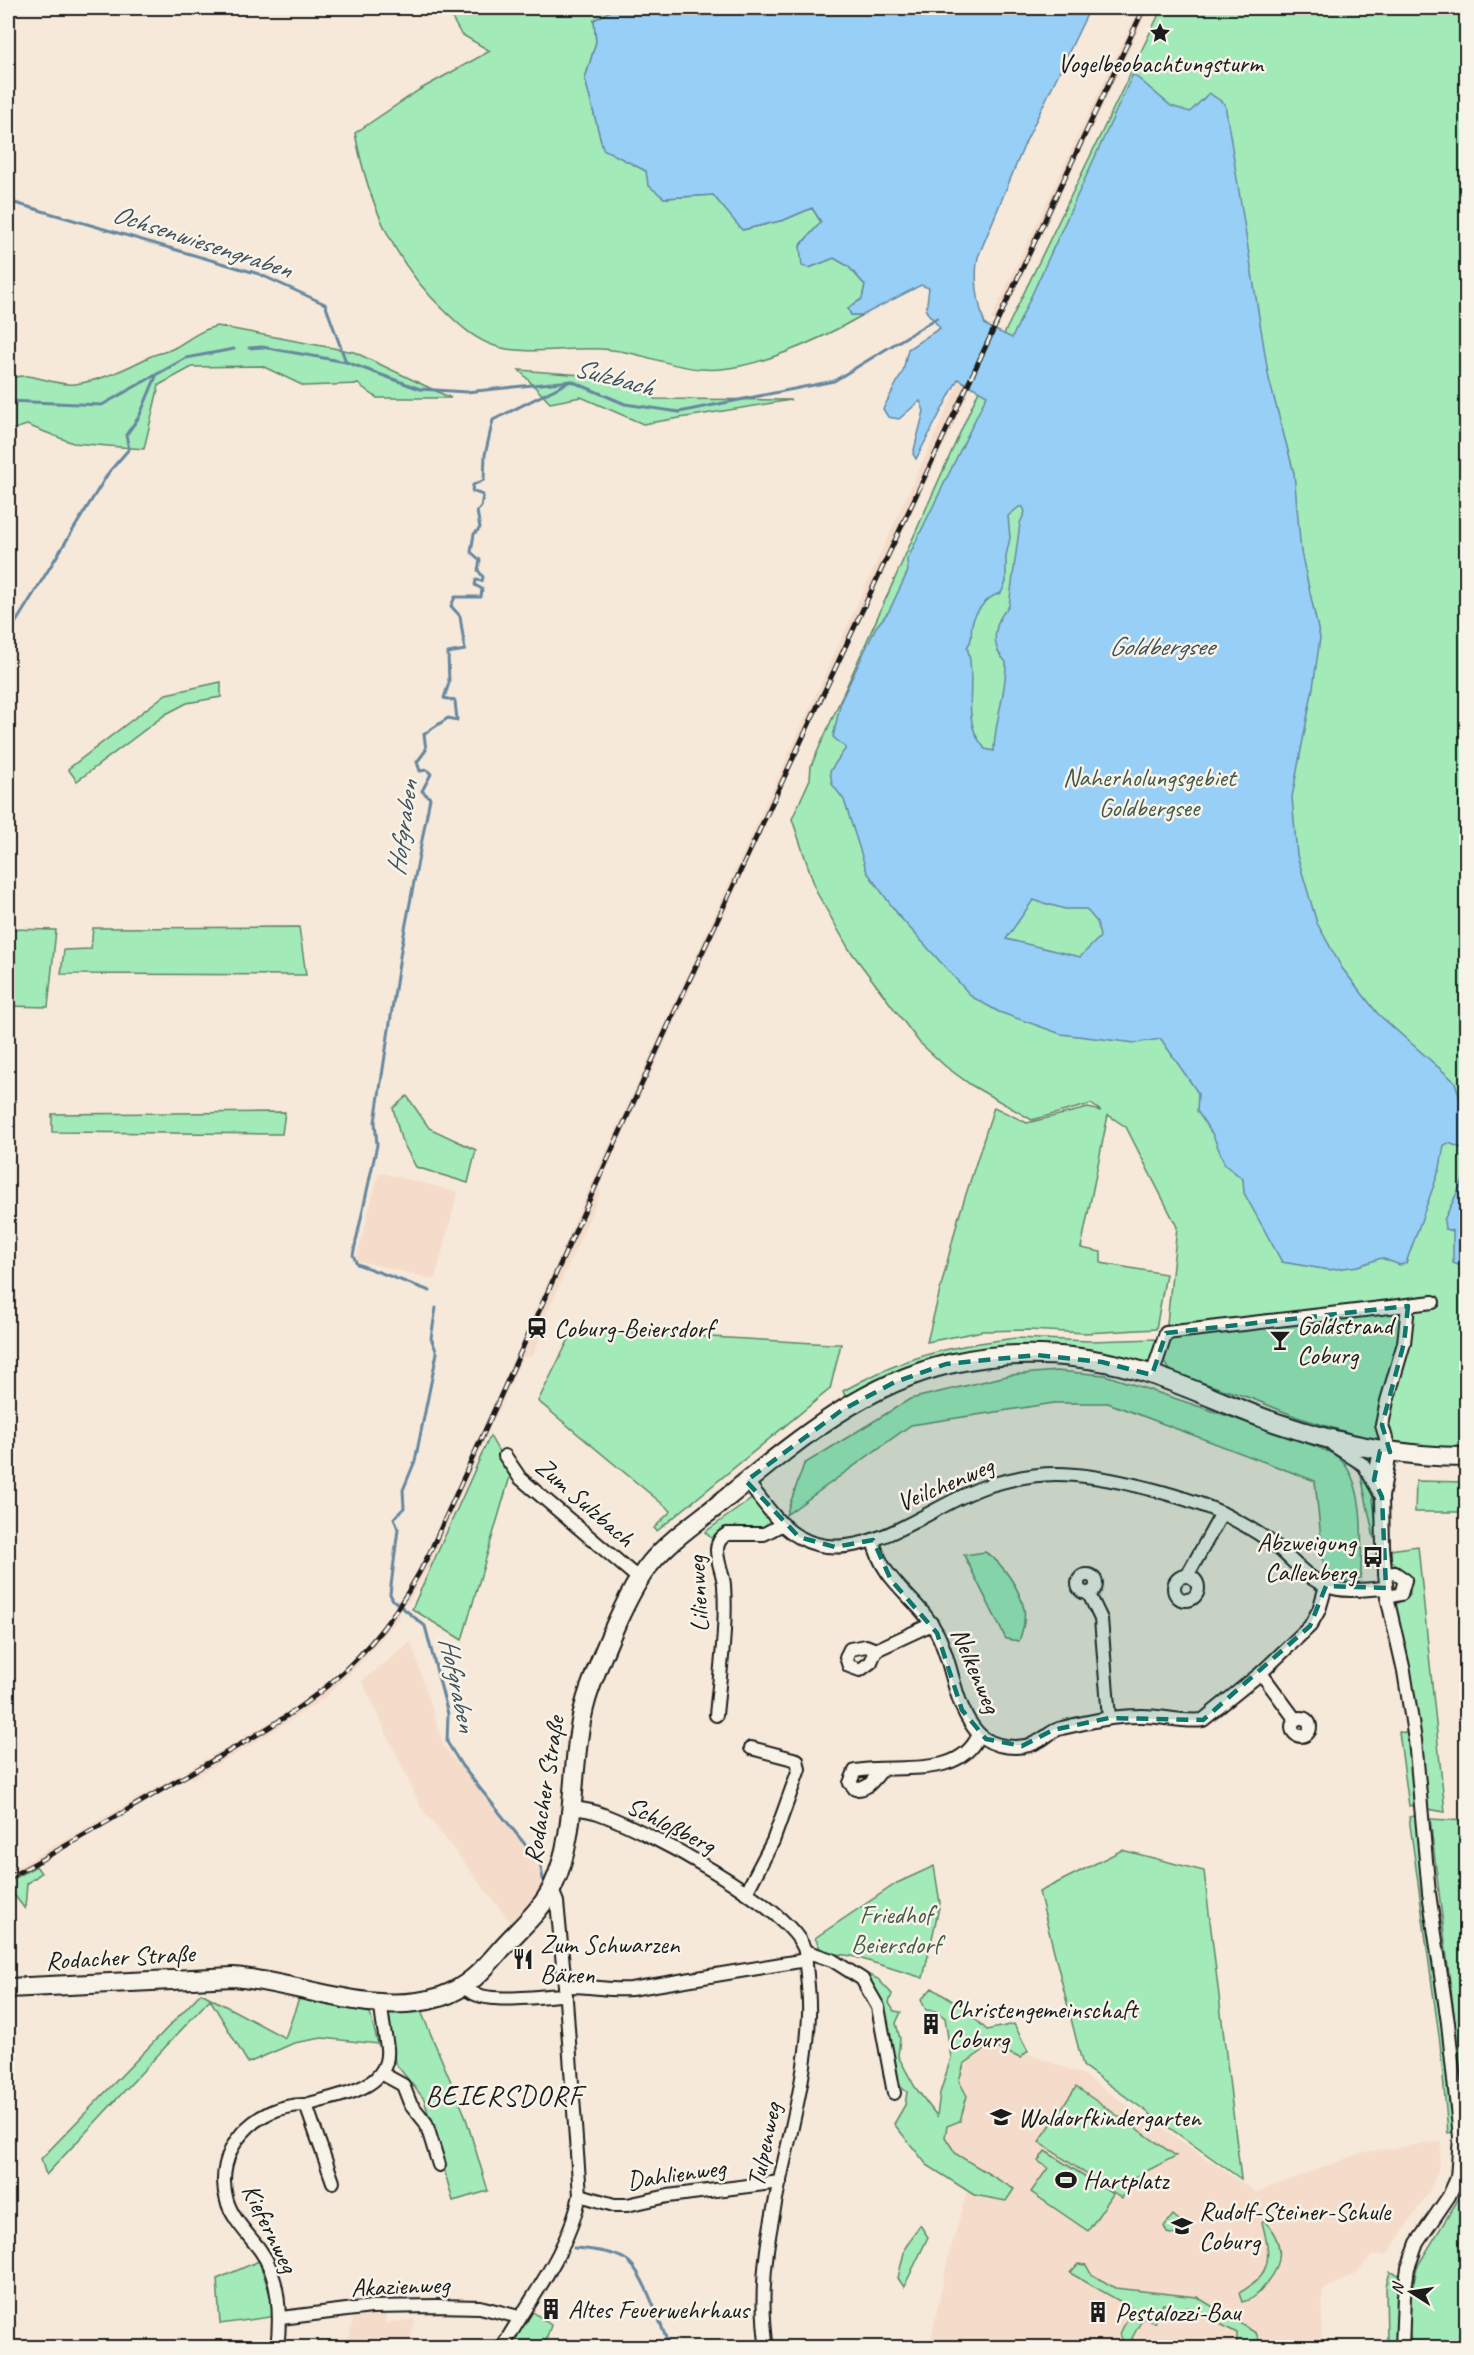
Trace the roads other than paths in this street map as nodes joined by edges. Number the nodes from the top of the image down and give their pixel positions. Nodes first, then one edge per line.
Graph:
1 (1433, 1302) dead end
2 (1408, 1306) junction
3 (1152, 1375) junction
4 (1313, 1433) junction
5 (1381, 1451) junction
6 (505, 1456) dead end
7 (1467, 1457) edge
8 (1374, 1480) junction
9 (746, 1481) junction
10 (1382, 1497) junction
11 (1222, 1513) junction
12 (783, 1524) junction
13 (873, 1540) junction
14 (1385, 1574) junction
15 (1187, 1576) dead end
16 (639, 1579) junction
17 (1326, 1586) junction
18 (1386, 1592) junction
19 (1089, 1594) dead end
20 (932, 1624) junction
21 (876, 1650) dead end
22 (1261, 1673) junction
23 (716, 1716) dead end
24 (1109, 1718) junction
25 (1295, 1719) dead end
26 (979, 1734) junction
27 (751, 1748) dead end
28 (881, 1771) dead end
29 (571, 1808) junction
30 (552, 1890) junction
31 (746, 1893) junction
32 (805, 1955) junction
33 (465, 1987) junction
34 (8, 1988) edge
35 (566, 1990) junction
36 (381, 2001) junction
37 (381, 2073) junction
38 (894, 2093) dead end
39 (306, 2105) junction
40 (440, 2165) dead end
41 (333, 2182) dead end
42 (780, 2182) junction
43 (580, 2195) junction
44 (519, 2317) junction
45 (281, 2318) junction
46 (277, 2348) edge
47 (502, 2348) edge
48 (767, 2348) edge
49 (1402, 2348) edge

1 - 2 street
2 - 3 street
2 - 5 street
3 - 4 street, Rodacher Straße
3 - 9 street, Rodacher Straße
4 - 5 street
4 - 8 street
5 - 7 street
5 - 8 street
5 - 10 street
6 - 16 street, Zum Sulzbach
8 - 10 street
9 - 12 street, Veilchenweg
9 - 16 street, Rodacher Straße
10 - 14 street
11 - 13 street, Veilchenweg
11 - 15 street
11 - 17 street, Veilchenweg
12 - 13 street, Veilchenweg
12 - 23 street, Lilienweg
13 - 20 street, Nelkenweg
14 - 18 street
14 - 18 street
16 - 29 street, Rodacher Straße
17 - 18 street, Veilchenweg
17 - 22 street, Nelkenweg
18 - 49 street
19 - 24 street
20 - 21 street, Nelkenweg
20 - 26 street, Nelkenweg
22 - 24 street, Nelkenweg
22 - 25 street
24 - 26 street, Nelkenweg
26 - 28 street, Nelkenweg
27 - 31 street
29 - 30 street, Rodacher Straße
29 - 31 street, Schloßberg
30 - 33 street, Rodacher Straße
30 - 35 street
31 - 32 street, Schloßberg
32 - 35 street
32 - 38 street
32 - 42 street, Tulpenweg
33 - 35 street
33 - 36 street, Rodacher Straße
34 - 36 street, Rodacher Straße
35 - 43 street
36 - 37 street
37 - 39 street, Kiefernweg
37 - 40 street
39 - 41 street
39 - 45 street, Kiefernweg
42 - 43 street, Dahlienweg
42 - 48 street, Tulpenweg
43 - 44 street
44 - 45 street, Akazienweg
44 - 47 street
45 - 46 street, Kiefernweg

